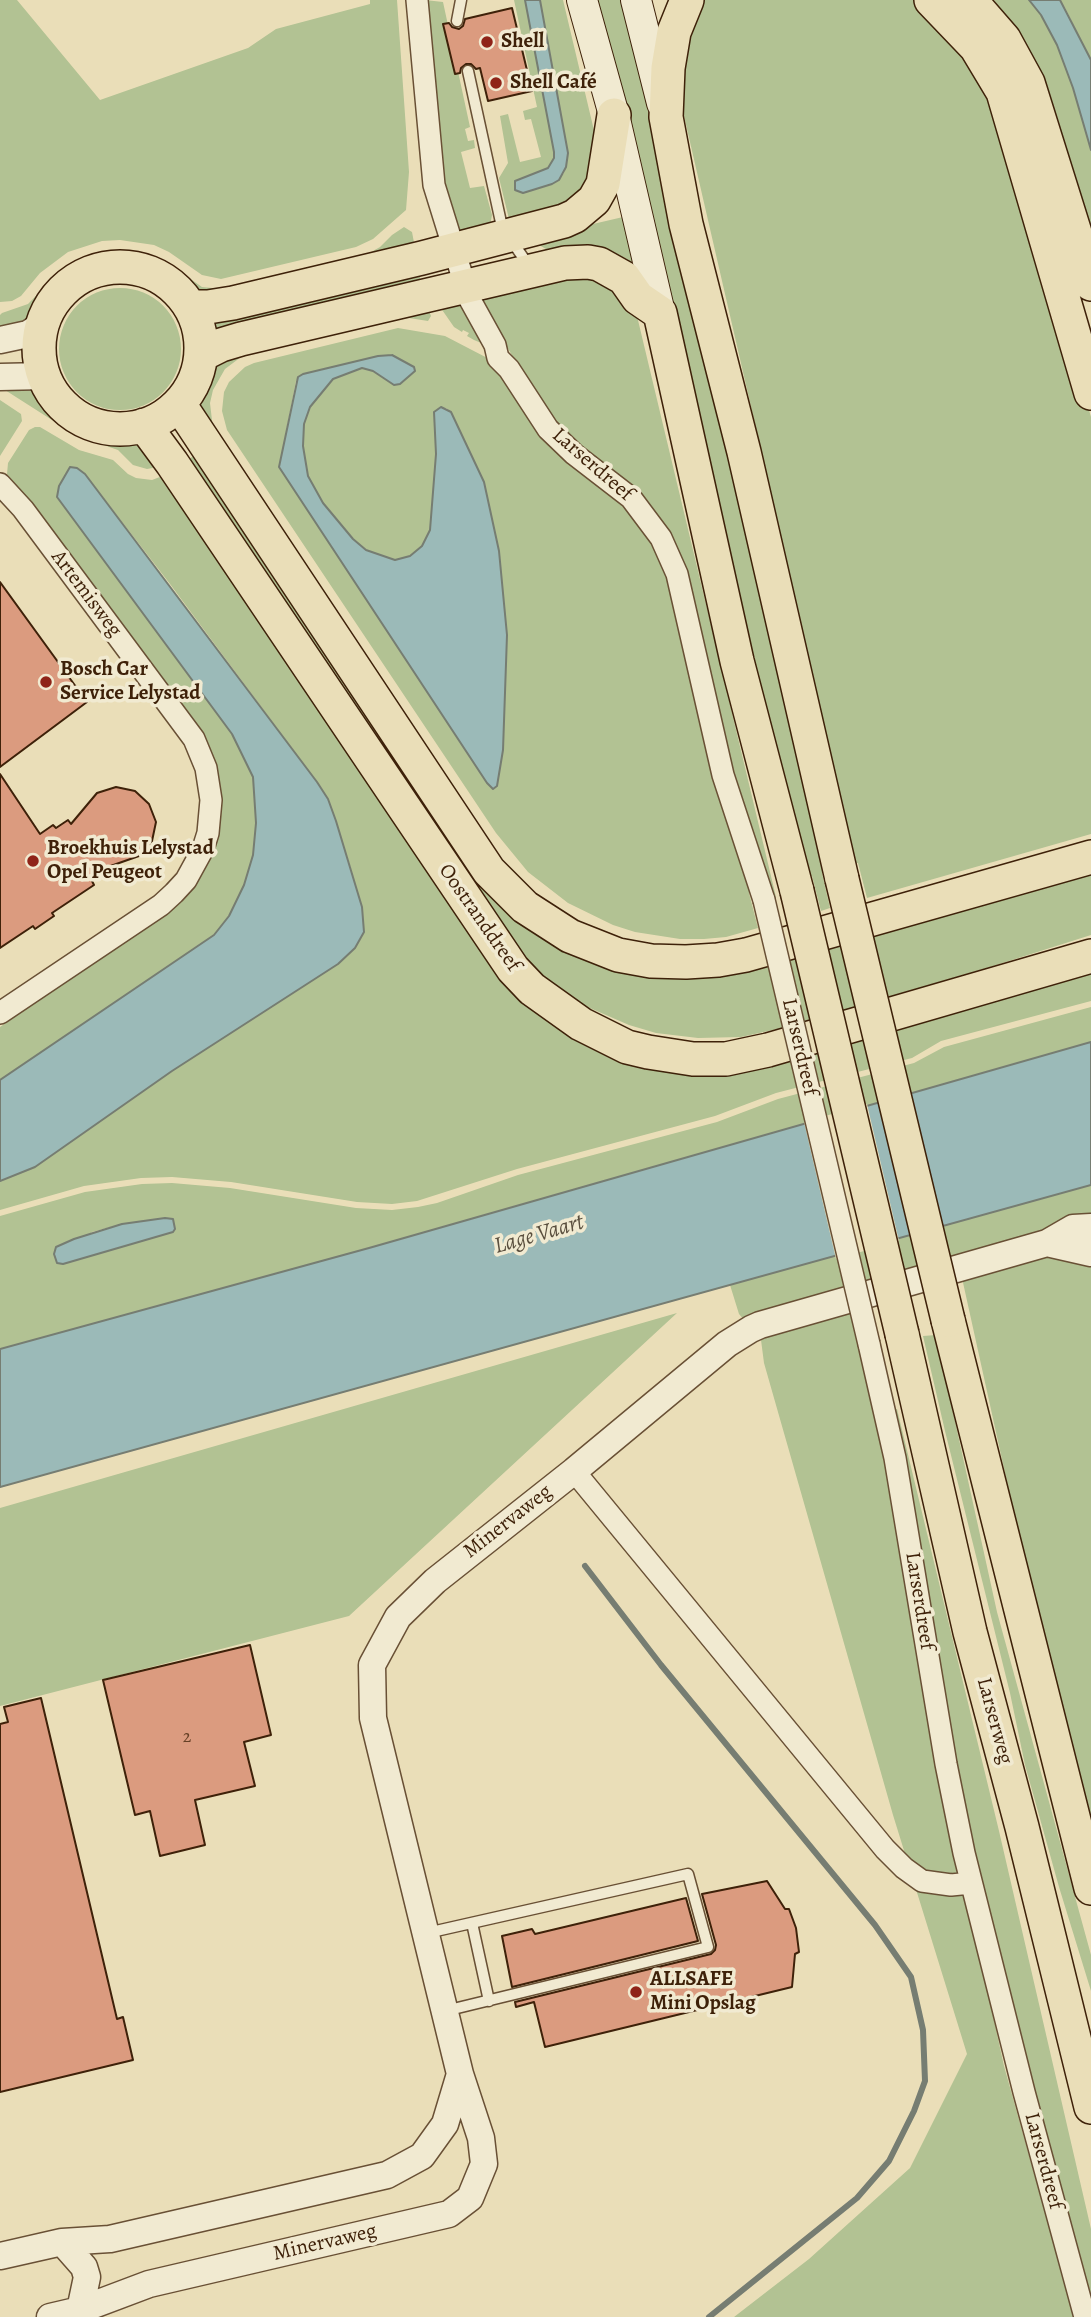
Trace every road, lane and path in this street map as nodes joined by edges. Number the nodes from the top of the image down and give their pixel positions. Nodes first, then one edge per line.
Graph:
1 (416, 0) edge
2 (461, 0) edge
3 (582, 0) edge
4 (636, 0) edge
5 (687, 0) edge
6 (931, 0) edge
7 (970, 0) edge
8 (457, 21) dead end
9 (468, 71) dead end
10 (614, 115) junction
11 (666, 117) junction
12 (506, 235) junction
13 (453, 250) junction
14 (532, 271) junction
15 (1091, 284) edge
16 (465, 287) junction
17 (190, 307) junction
18 (660, 313) junction
19 (42, 326) junction
20 (0, 340) edge
21 (201, 355) junction
22 (44, 376) junction
23 (0, 377) edge
24 (1090, 382) edge
25 (179, 404) junction
26 (144, 425) junction
27 (0, 484) edge
28 (1091, 857) edge
29 (1091, 956) edge
30 (0, 1013) edge
31 (1091, 1227) edge
32 (1048, 1243) junction
33 (1091, 1253) edge
34 (902, 1334) joint
35 (574, 1471) junction
36 (971, 1883) junction
37 (1091, 1888) edge
38 (472, 1923) junction
39 (427, 1933) junction
40 (489, 2001) junction
41 (445, 2011) junction
42 (460, 2074) junction
43 (1091, 2107) edge
44 (62, 2242) junction
45 (0, 2256) edge
46 (79, 2310) junction
47 (50, 2317) edge
48 (1085, 2317) edge

1 - 13 street, Larserdreef
2 - 8 lane
3 - 10 main road, Larserdreef
4 - 11 main road
5 - 11 main road
6 - 24 main road
7 - 15 main road
9 - 12 lane
10 - 12 main road
10 - 18 main road, Larserdreef
11 - 37 main road, bridge
12 - 13 main road
12 - 14 lane
13 - 16 street, Larserdreef
13 - 17 main road
14 - 16 main road
14 - 18 main road
16 - 21 main road
16 - 36 street, Larserdreef, bridge
17 - 19 main road
17 - 21 main road
18 - 34 main road, Larserdreef, bridge
19 - 20 street
19 - 22 main road
21 - 25 main road
22 - 23 street
22 - 26 main road
25 - 26 main road
25 - 28 main road, Oostranddreef
26 - 29 main road, Oostranddreef
27 - 30 street, Artemisweg
31 - 32 street, Minervaweg
32 - 33 street, Minervaweg
32 - 35 street, Minervaweg
34 - 43 main road, Larserweg
35 - 36 street
35 - 39 street, Minervaweg
36 - 48 street, Larserdreef
38 - 39 lane
38 - 40 lane
38 - 40 lane
39 - 41 street, Minervaweg
40 - 41 lane
41 - 42 street, Minervaweg
42 - 44 street
42 - 46 street, Minervaweg
44 - 45 street
44 - 46 street
46 - 47 street, Minervaweg

